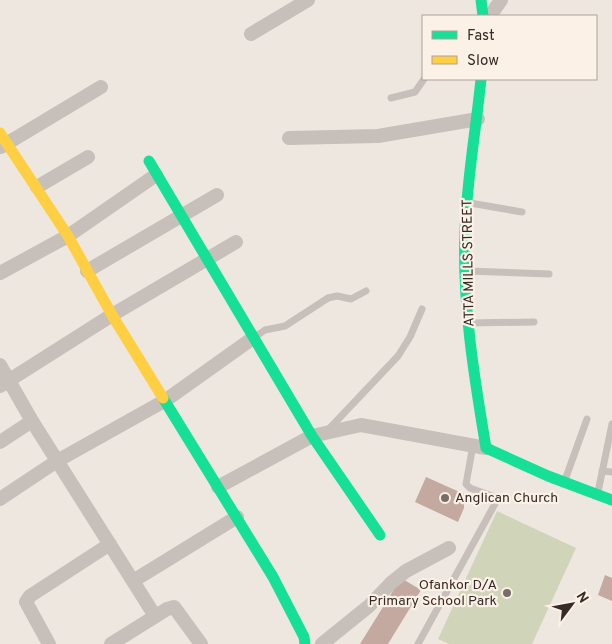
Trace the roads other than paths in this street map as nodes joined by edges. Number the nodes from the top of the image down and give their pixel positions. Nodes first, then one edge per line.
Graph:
1 (308, 0) edge
2 (481, 0) edge
3 (501, 0) edge
4 (483, 15) edge
5 (491, 15) edge
6 (251, 34) dead end
7 (423, 80) edge
8 (481, 80) edge
9 (102, 87) dead end
10 (391, 98) dead end
11 (478, 120) junction
12 (289, 138) dead end
13 (2, 141) edge
14 (88, 157) dead end
15 (148, 161) dead end
16 (156, 175) junction
17 (37, 187) junction
18 (217, 195) dead end
19 (467, 202) junction
20 (522, 212) dead end
21 (180, 216) junction
22 (68, 236) junction
23 (236, 242) dead end
24 (206, 260) junction
25 (87, 271) junction
26 (467, 271) junction
27 (0, 274) edge
28 (549, 274) dead end
29 (366, 291) dead end
30 (422, 309) dead end
31 (112, 315) junction
32 (534, 322) dead end
33 (469, 323) junction
34 (253, 338) junction
35 (0, 365) edge
36 (5, 383) edge
37 (166, 400) junction
38 (587, 419) dead end
39 (32, 421) junction
40 (612, 424) edge
41 (328, 431) junction
42 (312, 436) junction
43 (0, 442) edge
44 (479, 446) junction
45 (57, 460) junction
46 (602, 471) junction
47 (612, 472) edge
48 (564, 482) junction
49 (218, 486) junction
50 (598, 495) junction
51 (0, 499) edge
52 (612, 500) edge
53 (237, 517) junction
54 (380, 535) dead end
55 (110, 544) junction
56 (449, 548) dead end
57 (133, 581) junction
58 (155, 616) junction
59 (49, 644) edge
60 (111, 644) edge
61 (201, 644) edge
62 (305, 644) edge
63 (322, 644) edge
64 (418, 644) edge

1 - 6 street
2 - 4 street
3 - 5 street
7 - 10 lane
8 - 11 street, ATTA MILLS STREET
9 - 13 street
11 - 12 street
11 - 19 street, ATTA MILLS STREET
13 - 17 street
14 - 17 street
15 - 16 street
16 - 21 street
16 - 22 street
17 - 22 street
18 - 21 street
19 - 20 lane
19 - 26 street, ATTA MILLS STREET
21 - 24 street
21 - 25 street
22 - 25 street
22 - 27 street
23 - 24 street
24 - 31 street
24 - 34 street
25 - 31 street
26 - 28 lane
26 - 33 street, ATTA MILLS STREET
29 - 34 lane
30 - 41 lane
31 - 36 street
31 - 37 street
32 - 33 lane
33 - 44 street, ATTA MILLS STREET
34 - 37 street
34 - 42 street
35 - 36 street
36 - 39 street
37 - 45 street
37 - 49 street
38 - 48 lane
39 - 43 street
39 - 45 street
40 - 46 lane
41 - 42 street
41 - 44 street
42 - 49 street
42 - 54 street
44 - 48 street
44 - 64 lane
45 - 51 street
45 - 55 street
46 - 47 lane
46 - 50 lane
48 - 50 street
49 - 53 street
50 - 52 street
53 - 57 street
53 - 62 street
55 - 57 street
55 - 59 street
56 - 63 street
57 - 58 street
58 - 60 street
58 - 61 street

